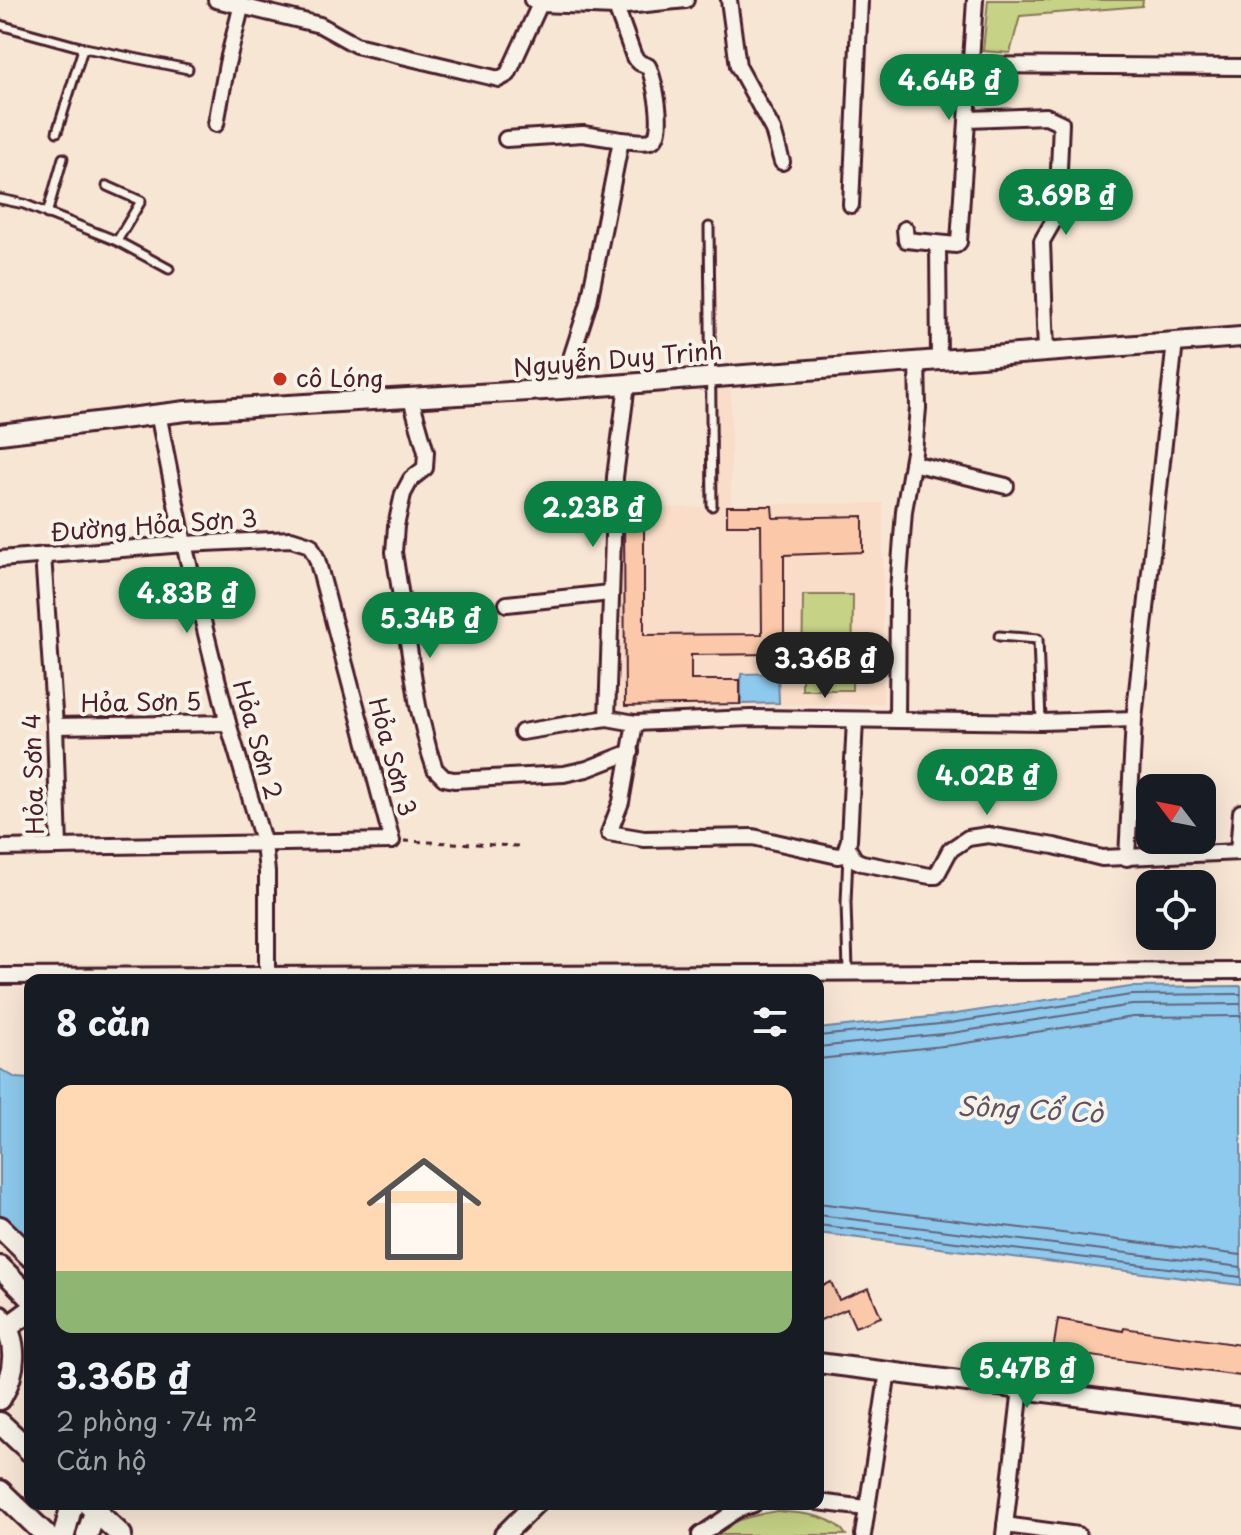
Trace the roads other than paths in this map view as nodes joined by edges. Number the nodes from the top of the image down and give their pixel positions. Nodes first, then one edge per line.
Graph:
1 (216, 0) edge
2 (677, 0) edge
3 (686, 0) edge
4 (729, 0) edge
5 (860, 0) edge
6 (975, 0) edge
7 (536, 2) edge
8 (616, 7) junction
9 (241, 8) junction
10 (0, 25) edge
11 (80, 47) junction
12 (971, 65) junction
13 (1241, 67) edge
14 (188, 69) dead end
15 (968, 119) junction
16 (216, 124) dead end
17 (57, 132) dead end
18 (506, 139) dead end
19 (621, 140) junction
20 (63, 158) dead end
21 (782, 162) dead end
22 (107, 186) dead end
23 (0, 199) edge
24 (851, 205) dead end
25 (47, 214) junction
26 (709, 227) dead end
27 (905, 229) dead end
28 (117, 241) junction
29 (938, 245) junction
30 (169, 269) dead end
31 (1241, 337) edge
32 (1175, 342) junction
33 (1046, 352) junction
34 (939, 359) junction
35 (917, 361) junction
36 (711, 376) junction
37 (627, 384) junction
38 (561, 389) junction
39 (411, 399) junction
40 (158, 413) junction
41 (0, 434) edge
42 (912, 463) junction
43 (1006, 486) dead end
44 (712, 506) dead end
45 (184, 544) junction
46 (310, 545) joint
47 (43, 555) junction
48 (0, 559) edge
49 (610, 593) junction
50 (507, 604) dead end
51 (999, 636) dead end
52 (607, 718) junction
53 (1134, 719) junction
54 (855, 720) junction
55 (897, 720) junction
56 (1041, 722) junction
57 (228, 723) junction
58 (635, 723) junction
59 (55, 726) junction
60 (522, 732) dead end
61 (631, 752) junction
62 (1241, 812) edge
63 (264, 844) junction
64 (59, 847) junction
65 (0, 848) edge
66 (848, 848) junction
67 (1240, 852) edge
68 (1127, 858) junction
69 (848, 971) junction
70 (1241, 971) edge
71 (267, 974) edge
72 (499, 974) edge
73 (0, 976) edge
74 (24, 976) edge
75 (0, 1227) edge
76 (24, 1250) edge
77 (0, 1267) edge
78 (24, 1291) edge
79 (24, 1314) edge
80 (4, 1322) edge
81 (824, 1364) edge
82 (888, 1371) junction
83 (1021, 1388) junction
84 (0, 1399) edge
85 (1241, 1417) edge
86 (0, 1423) edge
87 (24, 1445) edge
88 (0, 1491) edge
89 (824, 1503) edge
90 (866, 1508) junction
91 (70, 1510) edge
92 (92, 1510) edge
93 (97, 1510) edge
94 (529, 1510) edge
95 (741, 1510) edge
96 (1004, 1530) edge
97 (46, 1535) edge
98 (64, 1535) edge
99 (87, 1535) edge
100 (121, 1535) edge
101 (504, 1535) edge
102 (700, 1535) edge
103 (863, 1535) edge
104 (1078, 1535) edge

1 - 9 street
2 - 3 street
2 - 8 street
4 - 21 street
5 - 24 street
6 - 12 street
7 - 8 street
7 - 9 street
8 - 19 street
9 - 16 street
10 - 11 lane
11 - 14 lane
11 - 17 lane
12 - 13 street
12 - 15 street
15 - 29 street
15 - 33 street
18 - 19 street
19 - 38 street
20 - 25 lane
22 - 28 lane
23 - 25 lane
25 - 28 lane
26 - 36 lane
27 - 29 street
28 - 30 lane
29 - 34 street
31 - 32 street, Nguyễn Duy Trinh
32 - 33 street, Nguyễn Duy Trinh
32 - 53 street
33 - 34 street, Nguyễn Duy Trinh
34 - 35 street, Nguyễn Duy Trinh
35 - 36 street, Nguyễn Duy Trinh
35 - 42 street
36 - 37 street, Nguyễn Duy Trinh
36 - 44 lane
37 - 38 street, Nguyễn Duy Trinh
37 - 49 street
38 - 39 street, Nguyễn Duy Trinh
39 - 40 street, Nguyễn Duy Trinh
39 - 61 street
40 - 41 street, Nguyễn Duy Trinh
40 - 45 street, Hỏa Sơn 2
42 - 43 street
42 - 55 street
45 - 46 street, Đường Hỏa Sơn 3
45 - 47 street, Đường Hỏa Sơn 3
45 - 57 street, Hỏa Sơn 2
46 - 63 street, Hỏa Sơn 3
47 - 48 street, Đường Hỏa Sơn 3
47 - 59 street, Hỏa Sơn 4
49 - 50 street
49 - 52 street
51 - 56 lane
52 - 58 street
52 - 60 street
53 - 56 street
53 - 68 street
54 - 55 street
54 - 58 street
54 - 66 street
55 - 56 street
57 - 59 street, Hỏa Sơn 5
57 - 63 street, Hỏa Sơn 2
58 - 61 street
59 - 64 street, Hỏa Sơn 4
61 - 66 street
62 - 67 street
63 - 64 street
63 - 71 street, Hỏa Sơn 2
64 - 65 street
66 - 68 street
66 - 69 lane
67 - 68 street
69 - 70 street
69 - 72 street
73 - 74 street
75 - 76 main road
77 - 78 main road
79 - 80 main road
80 - 84 main road
81 - 82 street
82 - 83 street
82 - 90 street
83 - 85 street
83 - 96 street
86 - 87 main road
88 - 97 main road
89 - 90 street
90 - 103 street
91 - 98 main road
92 - 99 main road
93 - 100 main road
94 - 101 street
95 - 102 street
96 - 104 street

